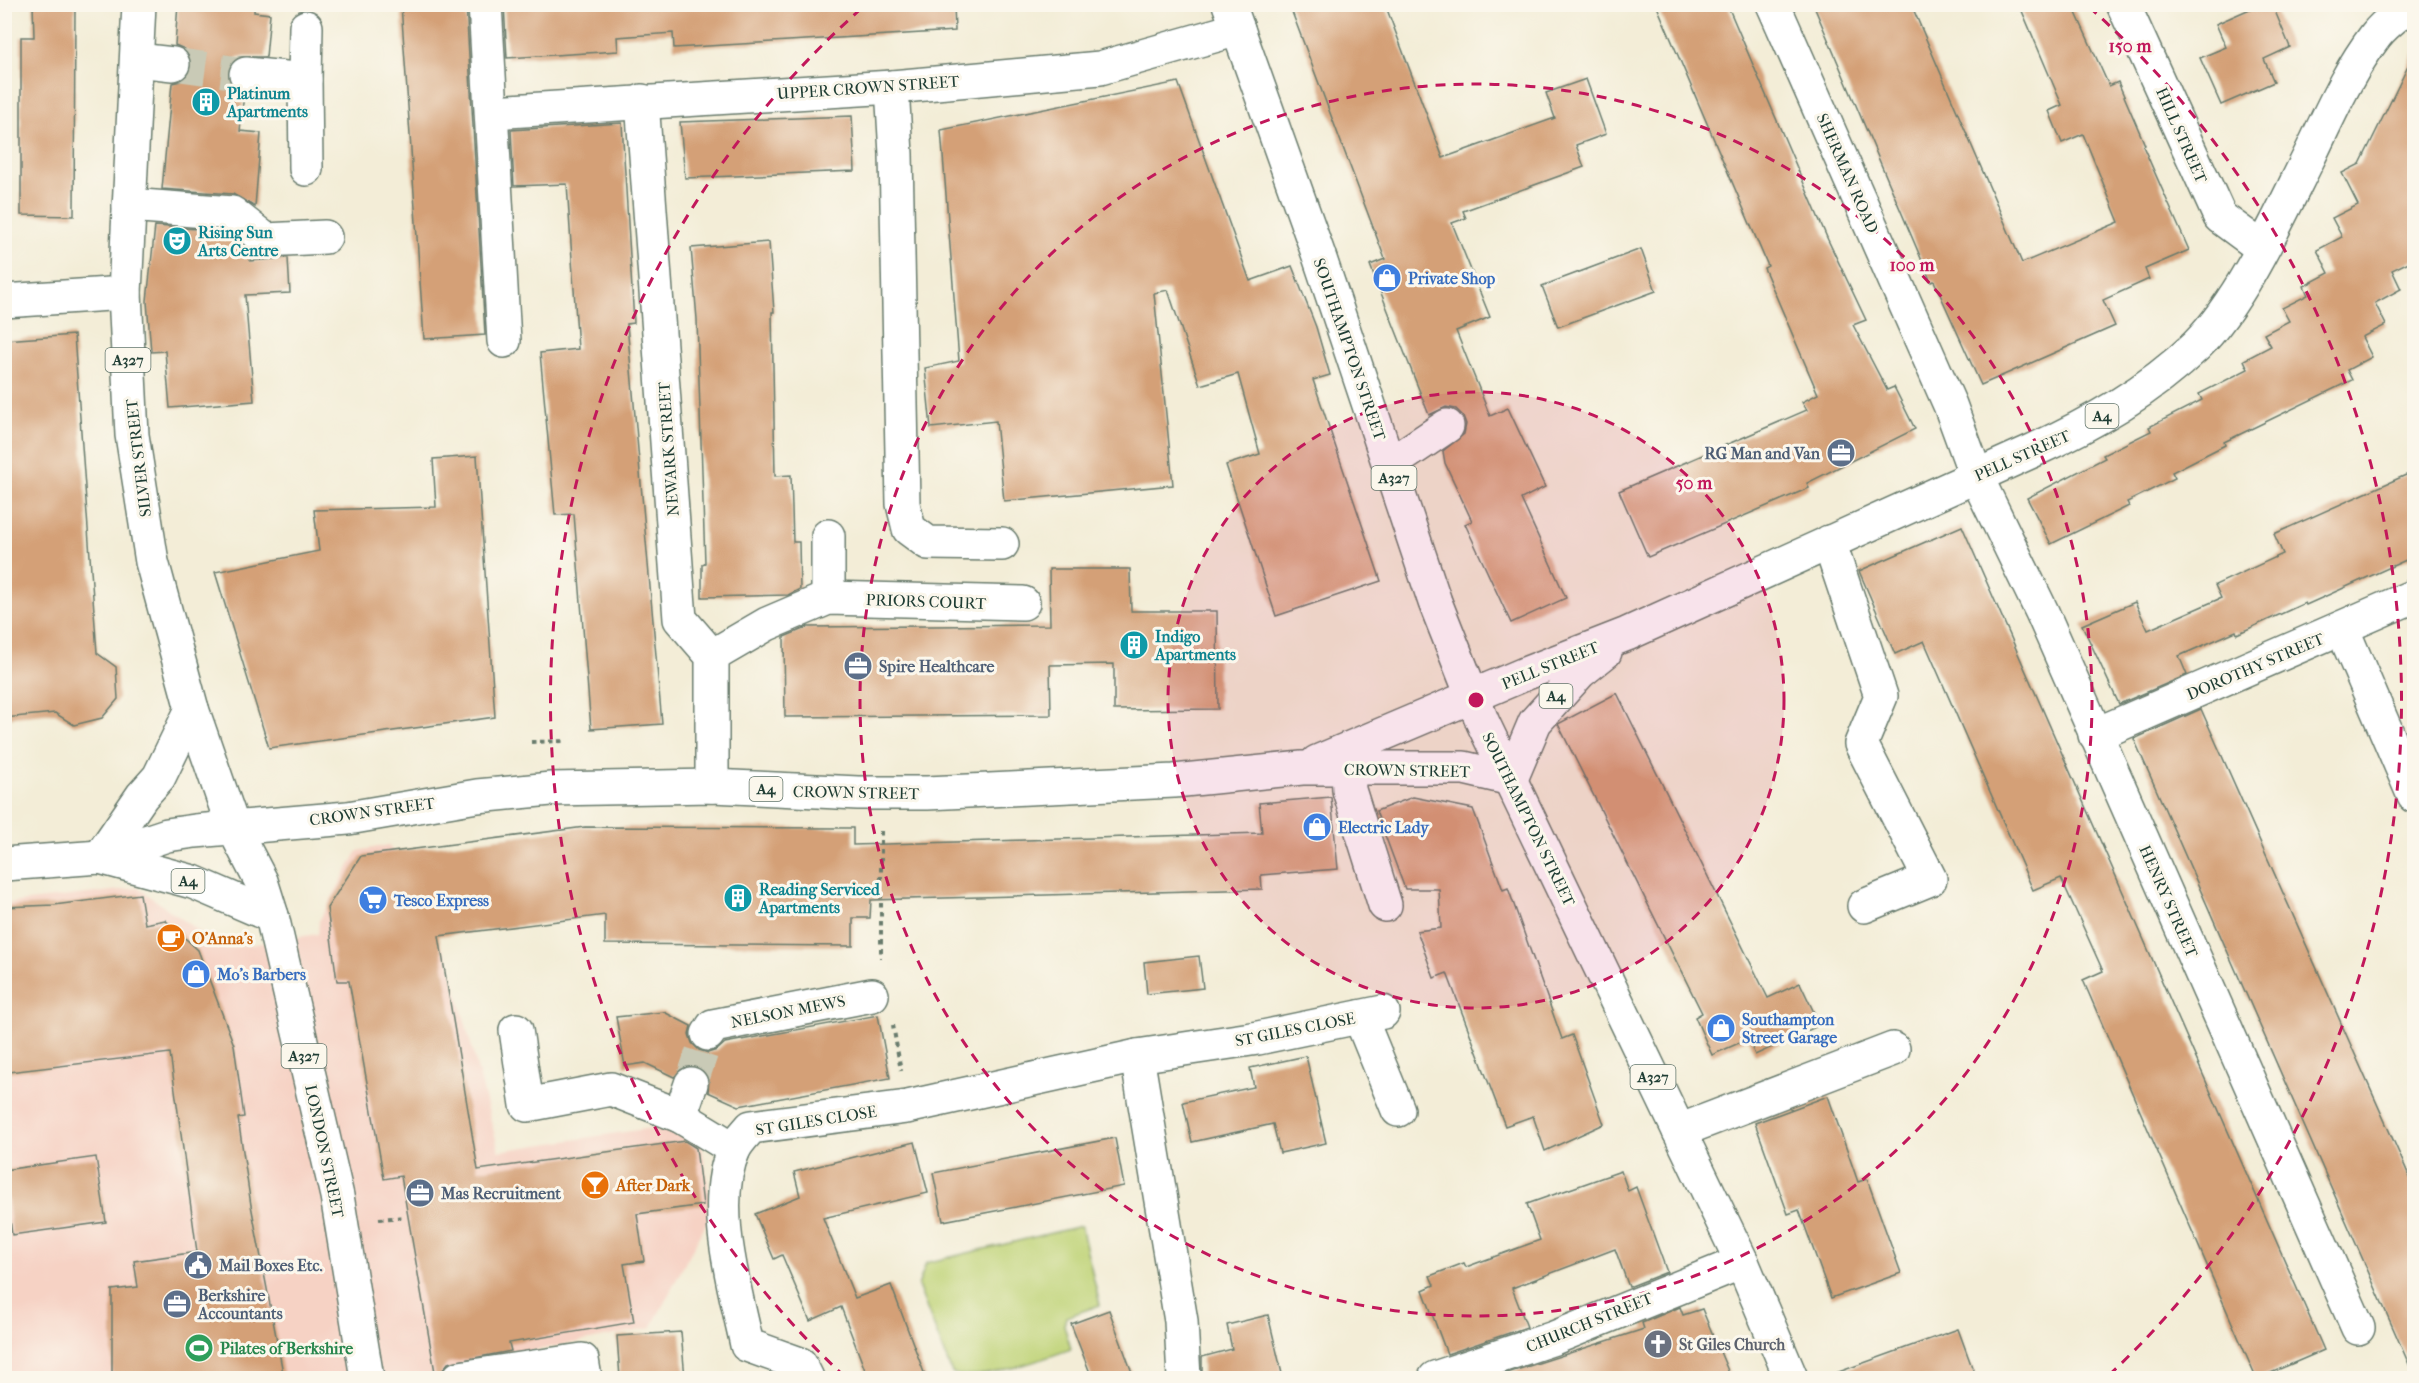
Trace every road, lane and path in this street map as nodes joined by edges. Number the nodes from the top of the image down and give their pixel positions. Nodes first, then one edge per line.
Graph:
1 (139, 4) edge
2 (485, 4) edge
3 (1773, 4) edge
4 (2123, 4) edge
5 (2410, 4) edge
6 (1235, 12) edge
7 (306, 27) dead end
8 (137, 60) junction
9 (173, 64) tunnel mouth
10 (246, 74) tunnel mouth
11 (305, 80) junction
12 (892, 87) junction
13 (642, 101) junction
14 (492, 112) junction
15 (306, 169) dead end
16 (129, 205) junction
17 (325, 237) dead end
18 (2262, 248) junction
19 (125, 293) junction
20 (4, 300) edge
21 (504, 341) dead end
22 (1447, 426) dead end
23 (1389, 465) junction
24 (1976, 476) junction
25 (828, 536) dead end
26 (1828, 542) junction
27 (1002, 544) dead end
28 (2415, 596) edge
29 (828, 598) junction
30 (1023, 603) dead end
31 (2342, 628) junction
32 (1627, 634) junction
33 (712, 656) junction
34 (1473, 697) junction
35 (192, 709) junction
36 (2095, 735) junction
37 (567, 741) dead end
38 (531, 742) dead end
39 (1302, 768) junction
40 (1348, 768) junction
41 (1511, 779) junction
42 (712, 786) junction
43 (2415, 796) edge
44 (233, 827) junction
45 (100, 857) junction
46 (4, 864) edge
47 (1385, 905) dead end
48 (1863, 906) dead end
49 (272, 916) junction
50 (872, 995) dead end
51 (516, 1029) dead end
52 (708, 1034) dead end
53 (1893, 1049) dead end
54 (1137, 1056) junction
55 (690, 1084) tunnel mouth
56 (1398, 1110) dead end
57 (680, 1116) junction
58 (1679, 1131) junction
59 (734, 1149) junction
60 (1742, 1262) junction
61 (2358, 1329) dead end
62 (367, 1378) edge
63 (459, 1378) edge
64 (585, 1378) edge
65 (807, 1378) edge
66 (1184, 1378) edge
67 (1435, 1378) edge
68 (1791, 1378) edge

1 - 8 main road, SILVER STREET / A327
2 - 14 main road
3 - 24 main road, SHERMAN ROAD
4 - 18 main road, HILL STREET
5 - 18 main road, PELL STREET / A4
6 - 12 main road, UPPER CROWN STREET
6 - 23 main road, SOUTHAMPTON STREET / A327
7 - 11 main road
8 - 9 main road
8 - 16 main road, SILVER STREET / A327
10 - 11 main road
11 - 15 main road
12 - 13 main road, UPPER CROWN STREET
12 - 27 main road
13 - 14 main road, UPPER CROWN STREET
13 - 33 main road, NEWARK STREET
14 - 21 main road
16 - 17 main road
16 - 19 main road, SILVER STREET / A327
18 - 24 main road, PELL STREET / A4
19 - 20 main road
19 - 35 main road, SILVER STREET / A327
22 - 23 main road
23 - 34 main road, SOUTHAMPTON STREET / A327
24 - 26 main road, PELL STREET / A4
24 - 36 main road, HENRY STREET
25 - 29 main road
26 - 32 main road, PELL STREET / A4
26 - 48 main road
28 - 31 main road, DOROTHY STREET
29 - 30 main road, PRIORS COURT
29 - 33 main road, PRIORS COURT
31 - 36 main road, DOROTHY STREET
31 - 43 main road
32 - 34 main road, PELL STREET / A4
32 - 41 main road, PELL STREET / A4
33 - 42 main road
34 - 39 main road, CROWN STREET / A4
34 - 41 main road, SOUTHAMPTON STREET / A327
35 - 44 main road, SILVER STREET / A327
35 - 45 main road
36 - 61 main road, HENRY STREET
37 - 38 path
39 - 40 main road, CROWN STREET
39 - 42 main road, CROWN STREET / A4
40 - 41 main road, CROWN STREET
40 - 47 main road
41 - 58 main road, SOUTHAMPTON STREET / A327
42 - 44 main road, CROWN STREET / A4
44 - 45 main road, A4
44 - 49 main road, LONDON STREET / A327
45 - 46 main road, A4
45 - 49 main road, A4
49 - 62 main road, LONDON STREET / A327
50 - 52 main road, NELSON MEWS
51 - 57 main road
53 - 58 main road
54 - 56 main road, ST GILES CLOSE
54 - 59 main road, ST GILES CLOSE
54 - 66 main road
55 - 57 main road
57 - 59 main road
58 - 60 main road, SOUTHAMPTON STREET / A327
59 - 65 main road, ST GILES CLOSE
60 - 67 main road, CHURCH STREET
60 - 68 main road, SOUTHAMPTON STREET / A327
63 - 64 main road

